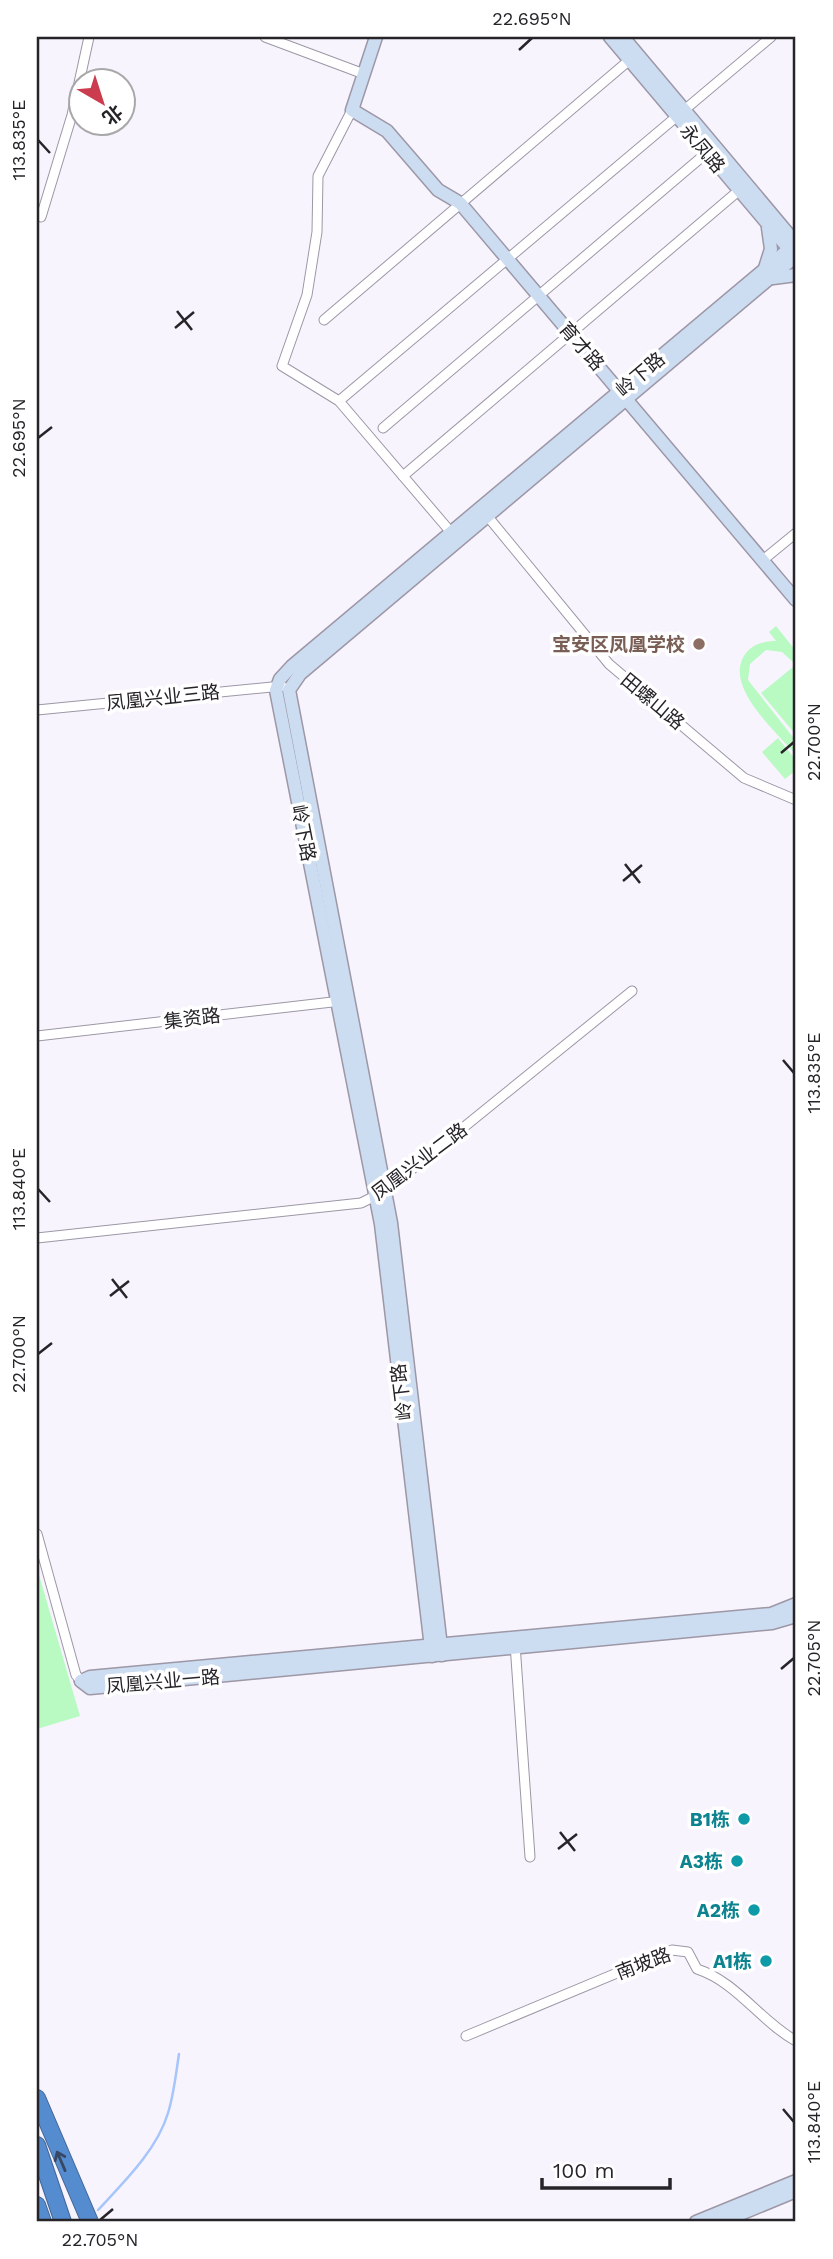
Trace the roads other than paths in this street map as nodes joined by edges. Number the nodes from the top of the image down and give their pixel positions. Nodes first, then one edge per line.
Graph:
1 (89, 37) edge
2 (265, 37) edge
3 (376, 37) edge
4 (610, 37) edge
5 (623, 37) edge
6 (771, 37) edge
7 (633, 57) junction
8 (363, 74) junction
9 (352, 110) junction
10 (680, 113) junction
11 (711, 149) junction
12 (743, 187) junction
13 (460, 203) junction
14 (766, 215) junction
15 (41, 217) dead end
16 (796, 226) edge
17 (795, 253) edge
18 (507, 258) junction
19 (796, 275) edge
20 (762, 278) junction
21 (539, 296) junction
22 (324, 320) dead end
23 (571, 333) junction
24 (624, 395) junction
25 (339, 401) junction
26 (383, 428) dead end
27 (403, 476) junction
28 (484, 512) junction
29 (796, 533) edge
30 (454, 537) junction
31 (763, 560) junction
32 (796, 600) edge
33 (277, 686) junction
34 (290, 686) junction
35 (37, 709) edge
36 (796, 800) edge
37 (632, 991) dead end
38 (343, 1000) junction
39 (37, 1036) edge
40 (381, 1193) junction
41 (37, 1238) edge
42 (37, 1534) edge
43 (796, 1604) edge
44 (796, 1616) edge
45 (515, 1643) junction
46 (436, 1651) junction
47 (81, 1681) joint
48 (530, 1857) dead end
49 (466, 2036) dead end
50 (796, 2041) edge
51 (37, 2098) edge
52 (37, 2145) edge
53 (796, 2181) edge
54 (796, 2191) edge
55 (37, 2205) edge
56 (43, 2222) edge
57 (63, 2222) edge
58 (90, 2222) edge
59 (696, 2222) edge
60 (721, 2222) edge

1 - 15 street
2 - 8 street
3 - 8 street
4 - 7 street, 永凤路
5 - 7 street, 永凤路
6 - 10 street
7 - 10 street, 永凤路
7 - 13 street
8 - 9 street
9 - 13 street, 育才路
9 - 25 street
10 - 11 street, 永凤路
10 - 18 street
11 - 12 street, 永凤路
11 - 21 street
12 - 14 street, 永凤路
12 - 23 street
13 - 18 street, 育才路
13 - 22 street
14 - 16 street
14 - 17 street, 永凤路
14 - 20 street
17 - 20 street, 岭下路
18 - 21 street, 育才路
18 - 25 street
19 - 20 street
20 - 24 street, 岭下路
21 - 23 street, 育才路
21 - 26 street
23 - 24 street, 育才路
23 - 27 street
24 - 28 street, 岭下路
24 - 31 street, 育才路
25 - 27 street
27 - 30 street
28 - 30 street, 岭下路
28 - 36 street, 田螺山路
29 - 31 street
30 - 33 street, 岭下路
30 - 34 street, 岭下路
31 - 32 street, 育才路
33 - 34 street, 凤凰兴业三路
33 - 35 street, 凤凰兴业三路
33 - 38 street, 岭下路
34 - 38 street, 岭下路
37 - 40 street, 凤凰兴业二路
38 - 39 street, 集资路
38 - 40 street, 岭下路
40 - 41 street, 凤凰兴业二路
40 - 46 street, 岭下路
42 - 47 street
43 - 45 street, 凤凰兴业一路
44 - 45 street, 凤凰兴业一路
45 - 46 street, 凤凰兴业一路
45 - 48 street
46 - 47 street, 凤凰兴业一路
49 - 50 street, 南坡路
58 -> 51 highway
52 - 57 highway
53 - 59 street
54 - 60 street
55 - 56 highway

